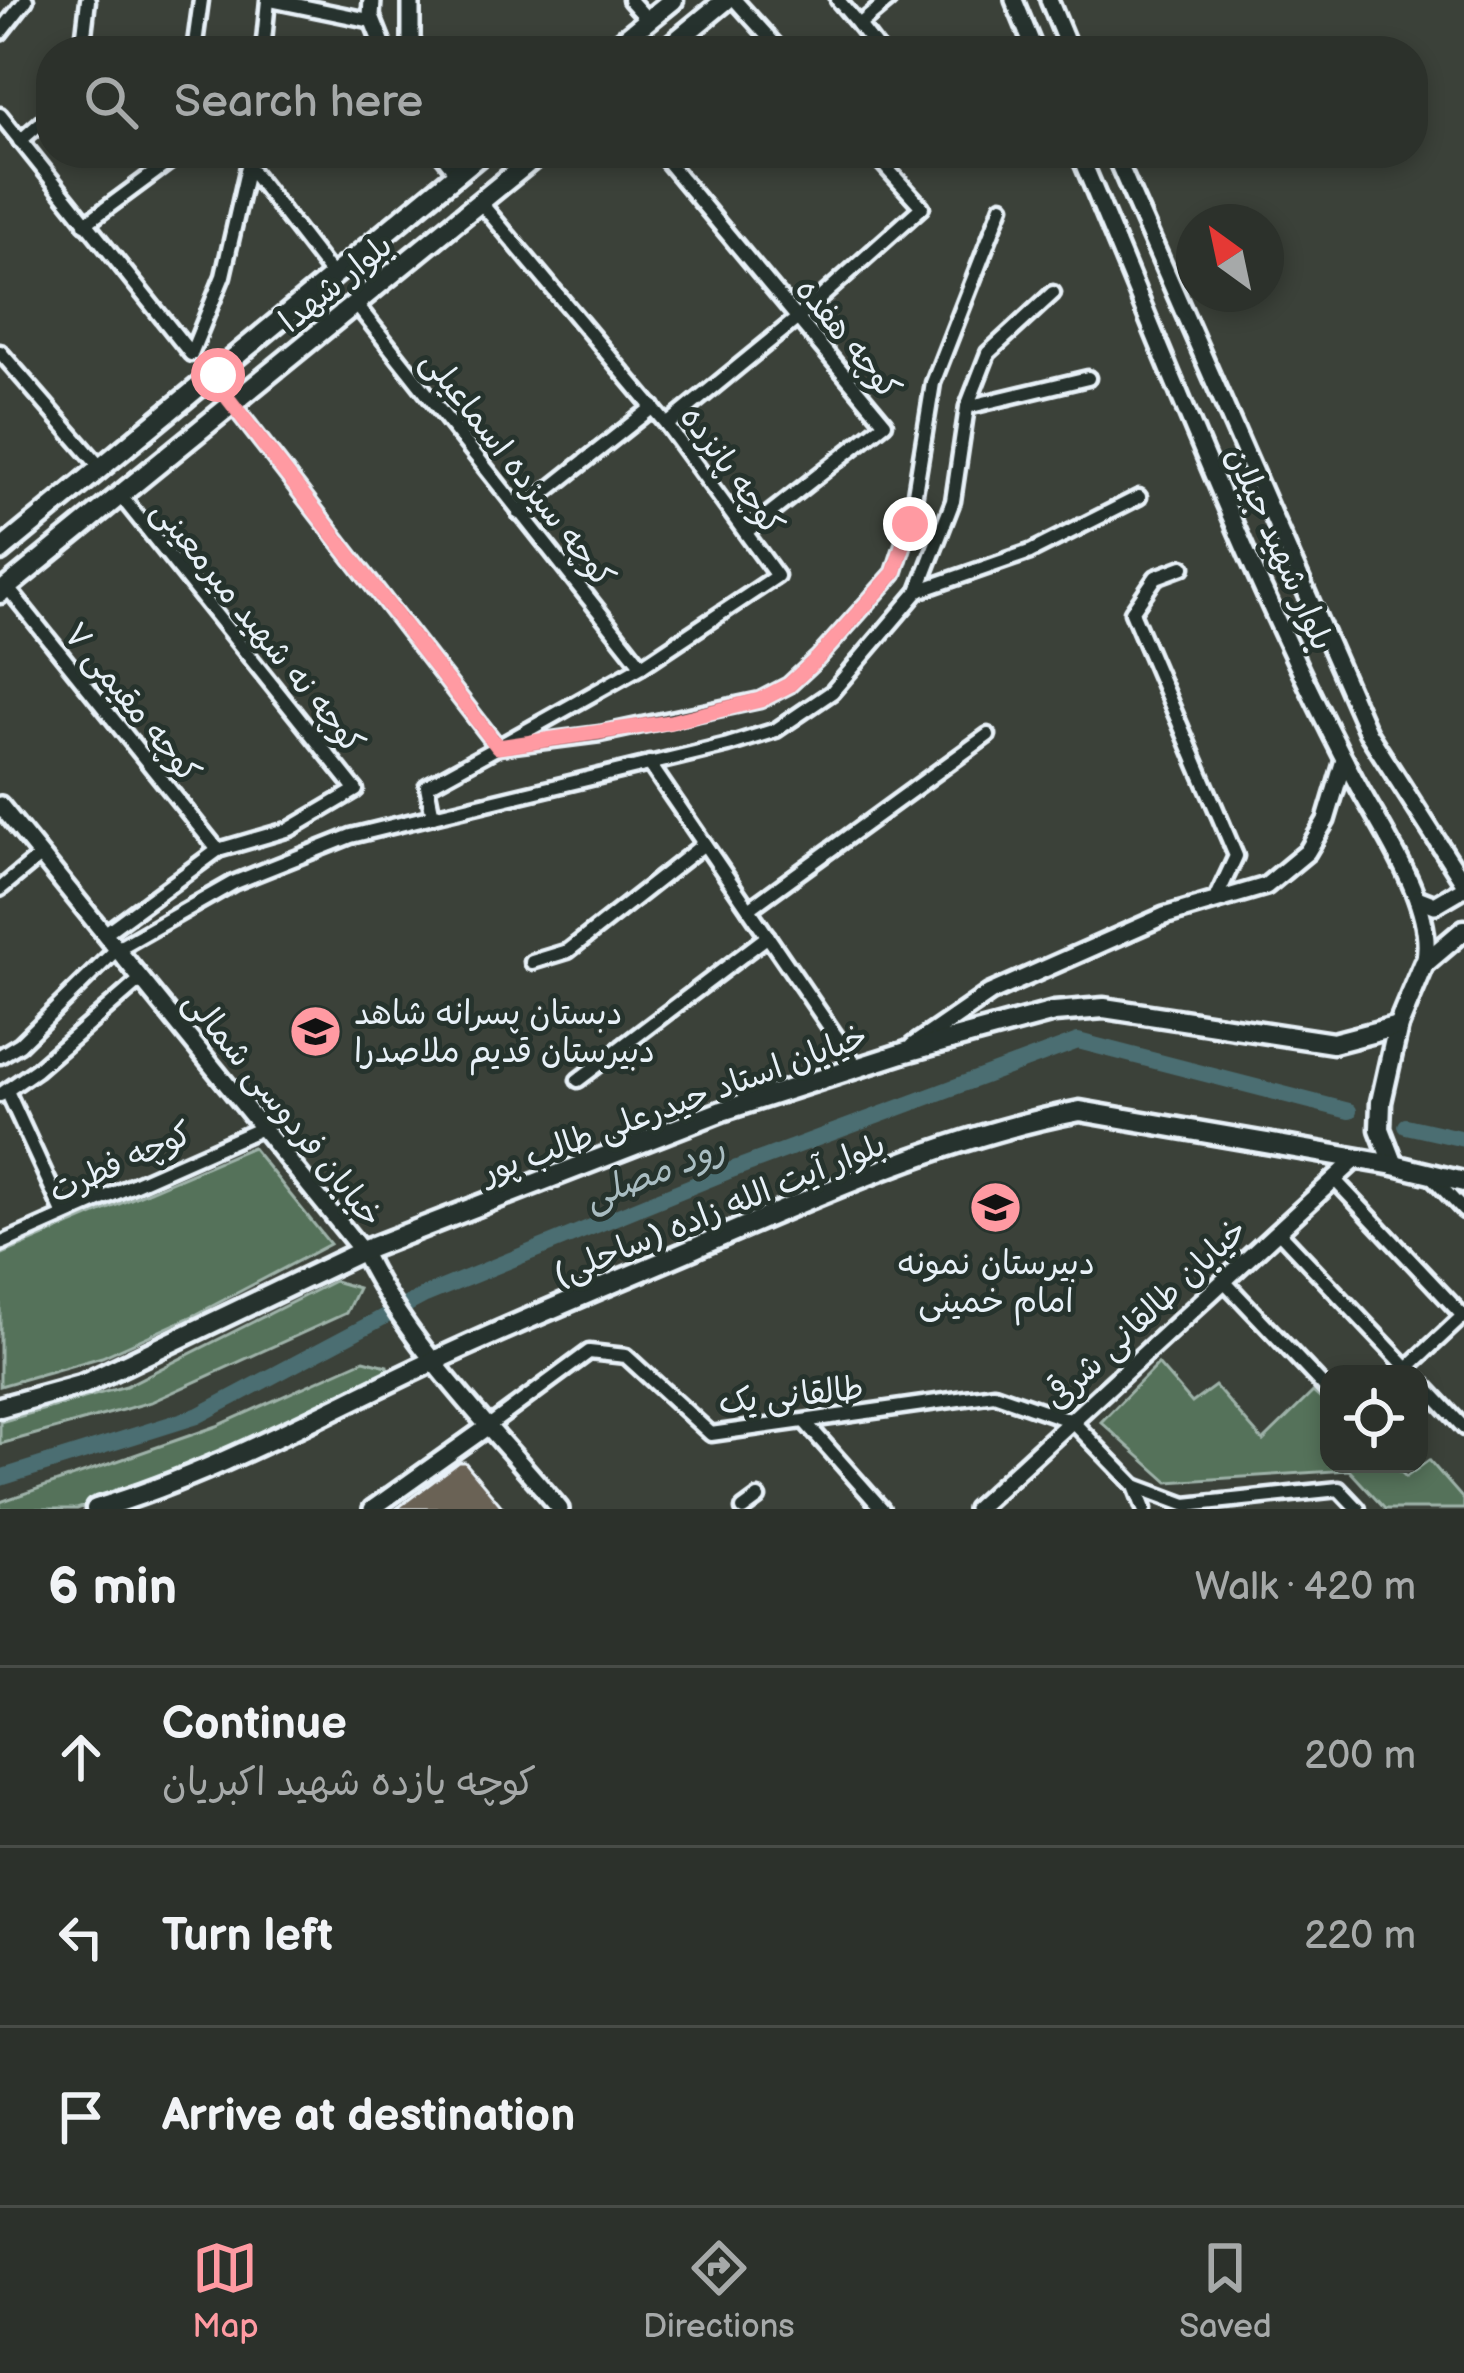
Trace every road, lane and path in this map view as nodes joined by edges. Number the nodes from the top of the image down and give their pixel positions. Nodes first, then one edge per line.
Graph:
1 (26, 0) edge
2 (88, 0) edge
3 (201, 0) edge
4 (270, 0) edge
5 (372, 0) edge
6 (411, 0) edge
7 (630, 0) edge
8 (673, 0) edge
9 (731, 0) edge
10 (838, 0) edge
11 (889, 0) edge
12 (1014, 0) edge
13 (1048, 0) edge
14 (648, 20) junction
15 (373, 21) junction
16 (859, 26) junction
17 (0, 33) edge
18 (84, 36) edge
19 (196, 36) edge
20 (265, 36) edge
21 (379, 36) edge
22 (414, 36) edge
23 (628, 36) edge
24 (684, 36) edge
25 (767, 36) edge
26 (867, 36) edge
27 (1030, 36) edge
28 (1064, 36) edge
29 (0, 115) edge
30 (36, 127) edge
31 (20, 141) junction
32 (36, 161) edge
33 (41, 168) edge
34 (161, 168) edge
35 (454, 168) edge
36 (464, 168) edge
37 (522, 168) edge
38 (673, 168) edge
39 (887, 168) edge
40 (1085, 168) edge
41 (1121, 168) edge
42 (250, 170) joint
43 (458, 173) junction
44 (480, 202) junction
45 (1002, 206) dead end
46 (86, 224) junction
47 (333, 276) junction
48 (1053, 293) dead end
49 (355, 303) junction
50 (799, 317) junction
51 (0, 352) edge
52 (1088, 378) dead end
53 (213, 379) junction
54 (233, 404) junction
55 (653, 407) junction
56 (967, 407) junction
57 (667, 425) junction
58 (101, 468) junction
59 (120, 495) junction
60 (1139, 497) dead end
61 (519, 512) junction
62 (746, 532) junction
63 (0, 551) edge
64 (1183, 567) dead end
65 (3, 590) edge
66 (918, 591) junction
67 (642, 666) junction
68 (988, 735) dead end
69 (498, 747) junction
70 (1344, 760) junction
71 (649, 763) junction
72 (0, 805) edge
73 (433, 816) junction
74 (704, 844) junction
75 (218, 850) junction
76 (41, 855) junction
77 (1464, 885) edge
78 (0, 889) edge
79 (1417, 898) junction
80 (1215, 901) junction
81 (748, 908) junction
82 (1464, 930) edge
83 (104, 934) junction
84 (767, 936) junction
85 (117, 949) junction
86 (532, 962) dead end
87 (1424, 964) junction
88 (141, 980) junction
89 (1398, 1026) junction
90 (906, 1052) junction
91 (0, 1056) edge
92 (857, 1067) junction
93 (578, 1080) dead end
94 (4, 1093) edge
95 (262, 1128) junction
96 (1355, 1160) junction
97 (1394, 1165) junction
98 (1428, 1173) junction
99 (1334, 1180) junction
100 (1464, 1182) edge
101 (1464, 1211) edge
102 (64, 1216) junction
103 (1278, 1232) junction
104 (0, 1244) edge
105 (362, 1251) junction
106 (1223, 1282) junction
107 (1464, 1316) edge
108 (435, 1360) junction
109 (1402, 1365) edge
110 (1418, 1365) edge
111 (1320, 1383) edge
112 (1428, 1392) edge
113 (0, 1408) edge
114 (1072, 1421) junction
115 (805, 1422) junction
116 (490, 1425) junction
117 (1464, 1427) edge
118 (1135, 1486) junction
119 (758, 1498) dead end
120 (96, 1509) edge
121 (372, 1509) edge
122 (560, 1509) edge
123 (743, 1509) edge
124 (882, 1509) edge
125 (976, 1509) edge
126 (1144, 1509) edge
127 (1358, 1509) edge

1 - 17 street
2 - 18 street
3 - 19 street
4 - 15 street
4 - 20 street
5 - 15 street
6 - 22 street
7 - 14 street
8 - 14 main road
9 - 24 main road
9 - 25 street
10 - 16 street
11 - 16 street
12 - 27 street
13 - 28 street
14 - 23 main road
15 - 21 street
16 - 26 street
29 - 31 street
30 - 31 street
31 - 32 street
33 - 46 street
34 - 46 street
35 - 43 street
36 - 43 main road, بلوار شهدا
37 - 44 main road, بلوار شهدا
38 - 50 street, کوچه هفده
39 - 50 street
40 - 70 street, بلوار شهید جیلان
41 - 77 street, بلوار شهید جیلان
42 - 46 street
42 - 47 street
43 - 47 main road, بلوار شهدا
44 - 49 main road, بلوار شهدا
44 - 55 street, کوچه پانزده
45 - 69 street
47 - 53 main road, بلوار شهدا
48 - 56 street
49 - 54 main road, بلوار شهدا
49 - 61 street, کوچه سیزده اسماعیلی
50 - 57 street
50 - 62 street, کوچه هفده
51 - 58 street
52 - 56 street
53 - 54 street
53 - 58 main road, بلوار شهدا
54 - 59 main road, بلوار شهدا
54 - 69 street
55 - 57 street, کوچه پانزده
55 - 61 street
56 - 66 street
57 - 62 street, کوچه پانزده
58 - 63 main road, بلوار شهدا
59 - 65 main road, بلوار شهدا
59 - 75 street, کوچه نه شهید میرمعینی
60 - 66 street
61 - 67 street, کوچه سیزده اسماعیلی
62 - 67 street, کوچه پانزده
64 - 80 street
65 - 75 street, کوچه مقیمی ۷
66 - 71 street
67 - 69 street, کوچه پانزده
68 - 81 street
69 - 73 street, کوچه پانزده
70 - 79 street, بلوار شهید جیلان
70 - 80 street
71 - 73 street
71 - 74 street
72 - 76 street, خیابان فردوسی شمالی
73 - 85 street
74 - 81 street
74 - 86 street
75 - 83 street
76 - 78 street
76 - 83 street, خیابان فردوسی شمالی
77 - 79 street
79 - 87 street, بلوار شهید جیلان
80 - 90 street
81 - 84 street
82 - 87 main road
83 - 85 street, خیابان فردوسی شمالی
84 - 92 street
84 - 93 street
85 - 88 street, خیابان فردوسی شمالی
85 - 91 street
87 - 89 main road
88 - 94 street
88 - 95 street, خیابان فردوسی شمالی
89 - 90 main road, خیابان استاد حیدرعلی طالب پور
89 - 97 main road
90 - 92 main road, خیابان استاد حیدرعلی طالب پور
92 - 105 main road, خیابان استاد حیدرعلی طالب پور
94 - 102 street
95 - 102 street, کوچه فطرت
95 - 105 street, خیابان فردوسی شمالی
96 - 97 main road, بلوار آیت الله زاده (ساحلی)
96 - 99 street, خیابان طالقانی شرقی
96 - 108 main road, بلوار آیت الله زاده (ساحلی)
97 - 98 main road, بلوار آیت الله زاده (ساحلی)
98 - 100 main road, بلوار آیت الله زاده (ساحلی)
98 - 101 street
99 - 103 street, خیابان طالقانی شرقی
99 - 107 street
102 - 104 street, کوچه فطرت
103 - 106 street, خیابان طالقانی شرقی
103 - 109 street
105 - 108 street, خیابان فردوسی شمالی
105 - 113 main road, خیابان استاد حیدرعلی طالب پور
106 - 111 street
106 - 114 street, خیابان طالقانی شرقی
107 - 110 street
108 - 116 street, خیابان فردوسی شمالی
108 - 120 main road, بلوار آیت الله زاده (ساحلی)
112 - 117 street
114 - 115 street, طالقانی یک
114 - 118 street
114 - 125 street, خیابان طالقانی شرقی
115 - 116 street, طالقانی یک
115 - 124 street
116 - 121 street
116 - 122 street, خیابان فردوسی شمالی
118 - 126 street
118 - 127 street
119 - 123 street

